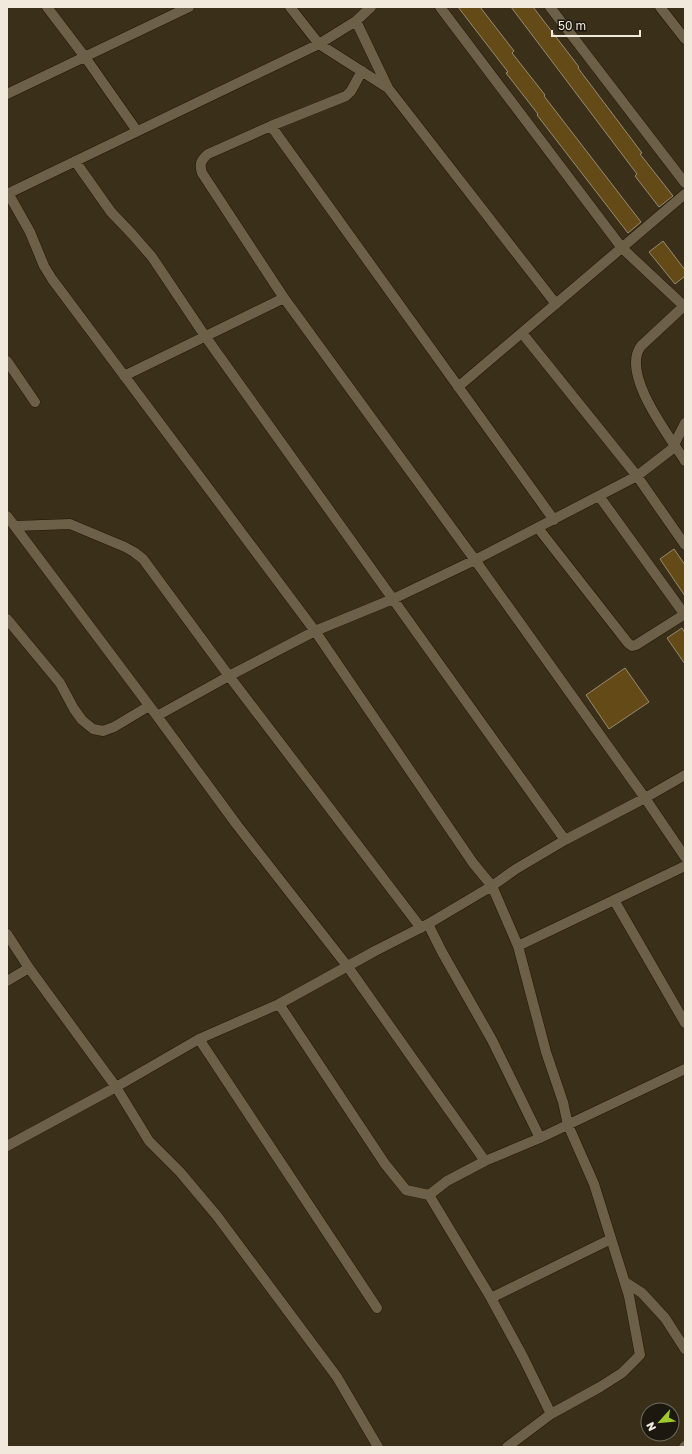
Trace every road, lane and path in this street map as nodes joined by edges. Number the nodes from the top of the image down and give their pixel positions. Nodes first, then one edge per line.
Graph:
1 (47, 7) edge
2 (189, 7) edge
3 (290, 7) edge
4 (371, 7) edge
5 (440, 7) edge
6 (550, 7) edge
7 (660, 7) edge
8 (356, 21) junction
9 (685, 39) edge
10 (319, 44) junction
11 (85, 57) junction
12 (362, 71) junction
13 (388, 88) junction
14 (7, 94) edge
15 (271, 126) junction
16 (137, 131) junction
17 (75, 161) junction
18 (685, 183) edge
19 (7, 194) edge
20 (685, 194) edge
21 (622, 248) junction
22 (284, 298) junction
23 (556, 304) junction
24 (684, 307) edge
25 (522, 333) junction
26 (205, 336) junction
27 (7, 361) edge
28 (124, 376) junction
29 (458, 387) junction
30 (34, 402) dead end
31 (685, 423) edge
32 (674, 443) junction
33 (685, 461) edge
34 (637, 476) junction
35 (599, 496) junction
36 (7, 516) edge
37 (554, 520) junction
38 (15, 526) junction
39 (538, 528) junction
40 (685, 545) edge
41 (475, 560) junction
42 (393, 599) junction
43 (685, 614) edge
44 (7, 619) edge
45 (315, 631) junction
46 (229, 676) junction
47 (149, 706) junction
48 (157, 716) junction
49 (685, 775) edge
50 (645, 798) junction
51 (565, 840) junction
52 (685, 857) edge
53 (685, 866) edge
54 (492, 886) junction
55 (614, 900) junction
56 (424, 926) junction
57 (7, 934) edge
58 (518, 946) junction
59 (348, 967) junction
60 (30, 968) junction
61 (7, 982) edge
62 (279, 1004) junction
63 (685, 1023) edge
64 (199, 1039) junction
65 (685, 1069) edge
66 (116, 1087) junction
67 (568, 1125) junction
68 (540, 1138) junction
69 (7, 1146) edge
70 (485, 1161) junction
71 (429, 1195) junction
72 (611, 1240) junction
73 (625, 1282) junction
74 (491, 1298) junction
75 (377, 1308) dead end
76 (685, 1349) edge
77 (551, 1414) junction
78 (378, 1447) edge
79 (507, 1447) edge

1 - 11 street
2 - 11 street
3 - 10 street
4 - 8 street
5 - 21 street
6 - 18 street
7 - 9 street
8 - 10 street
8 - 13 street
10 - 12 street
10 - 16 street
11 - 14 street
11 - 16 street
12 - 13 street
12 - 15 street
13 - 23 street
15 - 22 street
15 - 29 street
16 - 17 street
17 - 19 street
17 - 26 street
19 - 28 street
20 - 21 street
21 - 23 street
21 - 24 street
22 - 26 street
22 - 41 street
23 - 25 street
24 - 32 street
25 - 29 street
25 - 34 street
26 - 28 street
26 - 42 street
27 - 30 street
28 - 45 street
29 - 37 street
31 - 32 street
32 - 33 street
32 - 34 street
34 - 35 street
34 - 40 street
35 - 37 street
35 - 43 street
36 - 38 street
37 - 39 street
38 - 46 street
38 - 47 street
39 - 41 street
39 - 43 street
41 - 42 street
41 - 50 street
42 - 45 street
42 - 51 street
44 - 47 street
45 - 46 street
45 - 54 street
46 - 48 street
46 - 56 street
47 - 48 street
48 - 59 street
49 - 50 street
50 - 51 street
50 - 52 street
51 - 54 street
53 - 55 street
54 - 56 street
54 - 58 street
55 - 58 street
55 - 63 street
56 - 59 street
56 - 68 street
57 - 60 street
58 - 67 street
59 - 62 street
59 - 70 street
60 - 61 street
60 - 66 street
62 - 64 street
62 - 71 street
64 - 66 street
64 - 75 street
65 - 67 street
66 - 69 street
66 - 78 street
67 - 68 street
67 - 72 street
68 - 70 street
70 - 71 street
71 - 74 street
72 - 73 street
72 - 74 street
73 - 76 street
73 - 77 street
74 - 77 street
77 - 79 street

